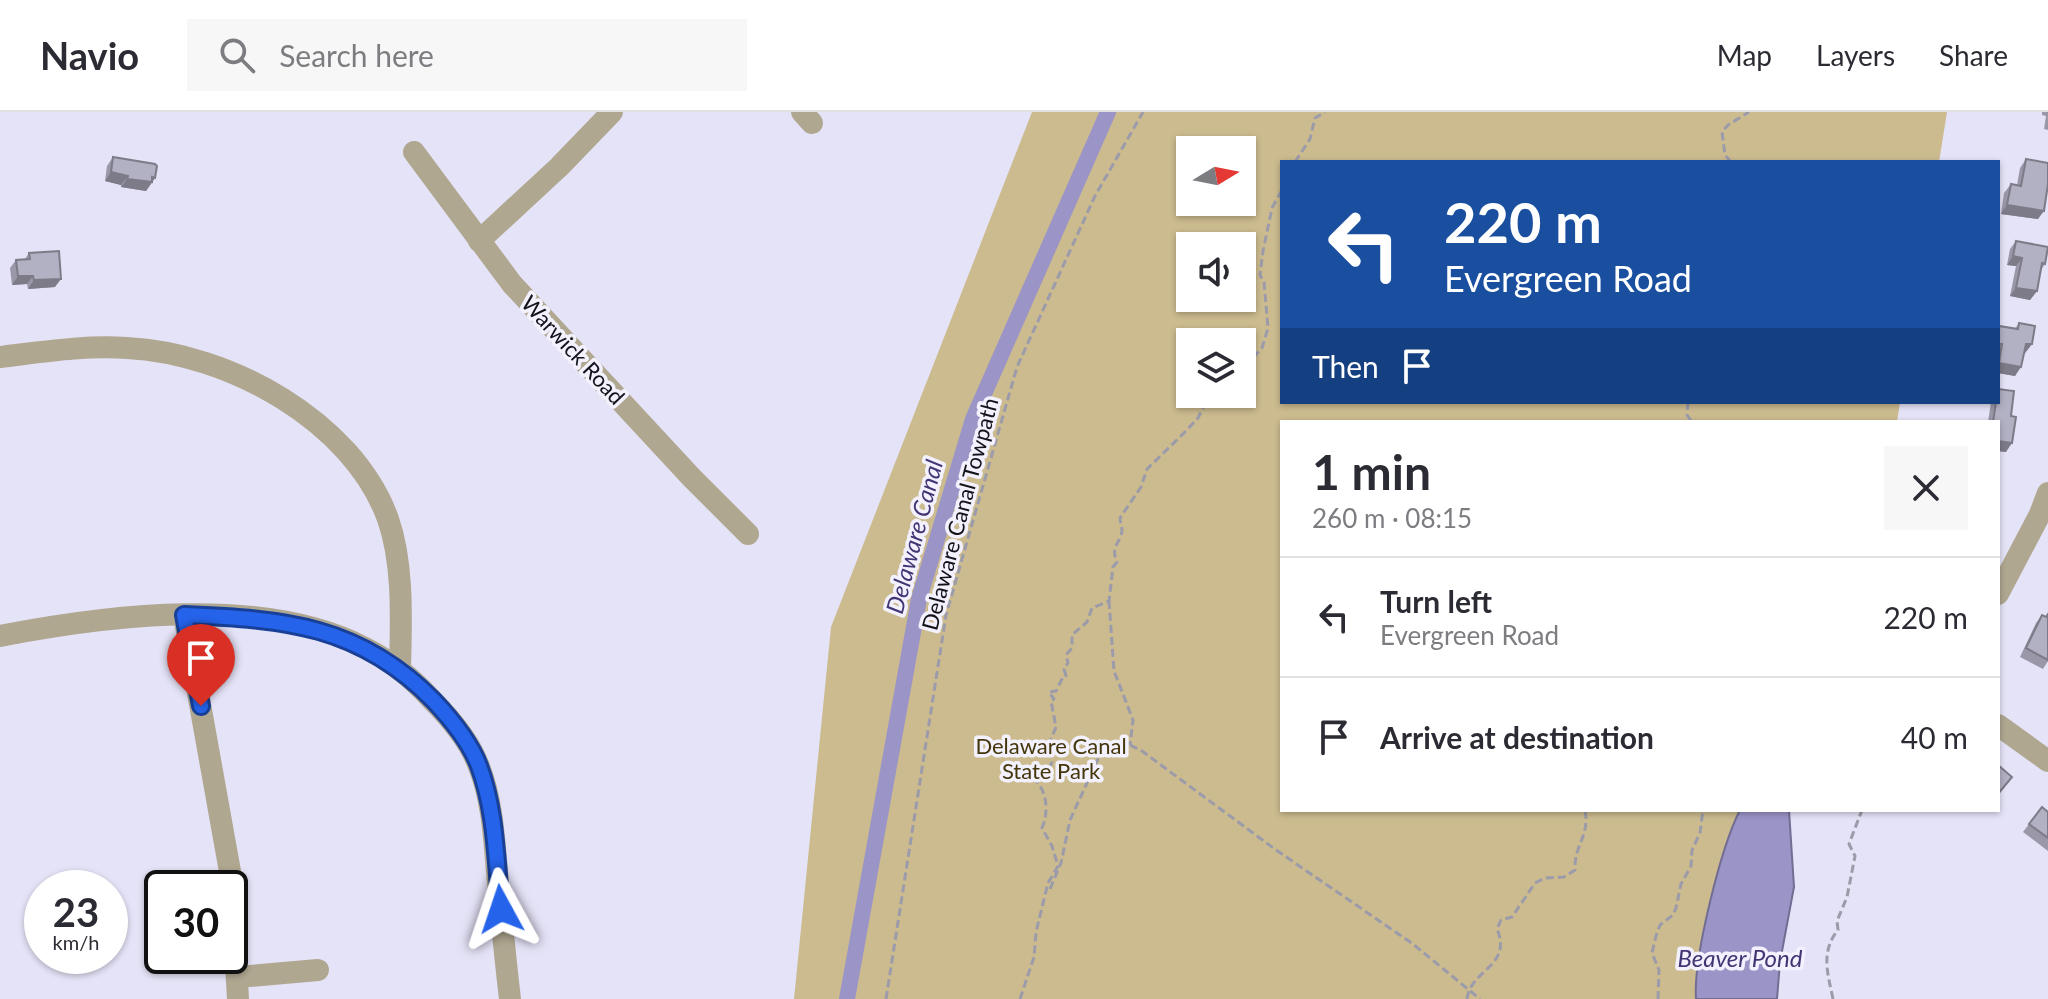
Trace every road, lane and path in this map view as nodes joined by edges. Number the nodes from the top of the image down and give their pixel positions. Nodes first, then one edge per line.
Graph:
1 (612, 112) edge
2 (1143, 112) edge
3 (1325, 112) edge
4 (1749, 112) edge
5 (414, 152) dead end
6 (1296, 160) edge
7 (1729, 160) edge
8 (1280, 194) edge
9 (479, 241) junction
10 (1256, 355) edge
11 (0, 357) edge
12 (1203, 408) edge
13 (2048, 493) edge
14 (748, 534) dead end
15 (2000, 590) edge
16 (1109, 601) junction
17 (184, 615) junction
18 (0, 636) edge
19 (400, 670) junction
20 (2000, 726) edge
21 (1130, 745) junction
22 (2048, 761) edge
23 (1585, 812) edge
24 (1703, 812) edge
25 (1861, 812) edge
26 (1046, 900) junction
27 (318, 970) dead end
28 (238, 988) edge
29 (1468, 991) junction
30 (510, 999) edge
31 (886, 999) edge
32 (1020, 999) edge
33 (1467, 999) edge
34 (1480, 999) edge
35 (1658, 999) edge
36 (1833, 999) edge

1 - 9 street
2 - 31 path, Delaware Canal Towpath
3 - 6 path
4 - 7 path
5 - 9 street, Warwick Road
8 - 10 path
9 - 14 street, Warwick Road
11 - 19 street
12 - 16 path
13 - 15 street
16 - 21 path
16 - 26 path
17 - 18 street
17 - 19 street
17 - 28 street
19 - 30 street
20 - 22 street
21 - 26 path
21 - 29 path
23 - 29 path
24 - 35 path
25 - 36 path
26 - 32 path
27 - 28 street
29 - 33 path
29 - 34 path

